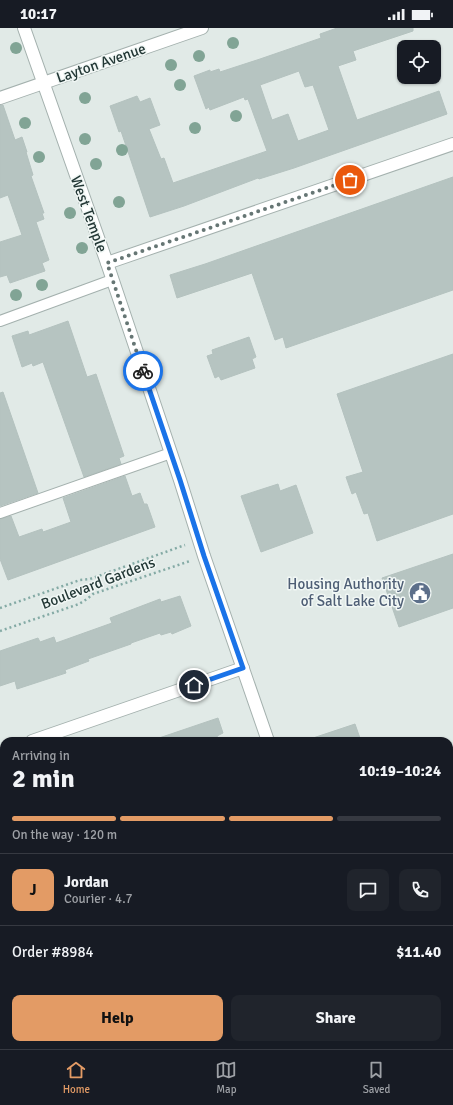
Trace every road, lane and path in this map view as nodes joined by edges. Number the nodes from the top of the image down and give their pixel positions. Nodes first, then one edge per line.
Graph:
1 (24, 28) edge
2 (202, 28) edge
3 (43, 84) junction
4 (0, 98) edge
5 (453, 144) edge
6 (107, 263) junction
7 (112, 280) junction
8 (0, 321) edge
9 (171, 453) junction
10 (0, 513) edge
11 (199, 541) junction
12 (204, 556) junction
13 (0, 608) edge
14 (0, 631) edge
15 (243, 668) junction
16 (44, 737) edge
17 (267, 737) edge

1 - 3 street, West Temple
2 - 3 street, Layton Avenue
3 - 4 street, Layton Avenue
3 - 6 street, West Temple
5 - 6 street
6 - 7 street, West Temple
7 - 8 lane
7 - 9 street, West Temple
9 - 10 lane
9 - 11 street, West Temple
11 - 12 street, West Temple
11 - 13 path, Boulevard Gardens
12 - 14 path, Boulevard Gardens
12 - 15 street, West Temple
15 - 16 street
15 - 17 street, West Temple

